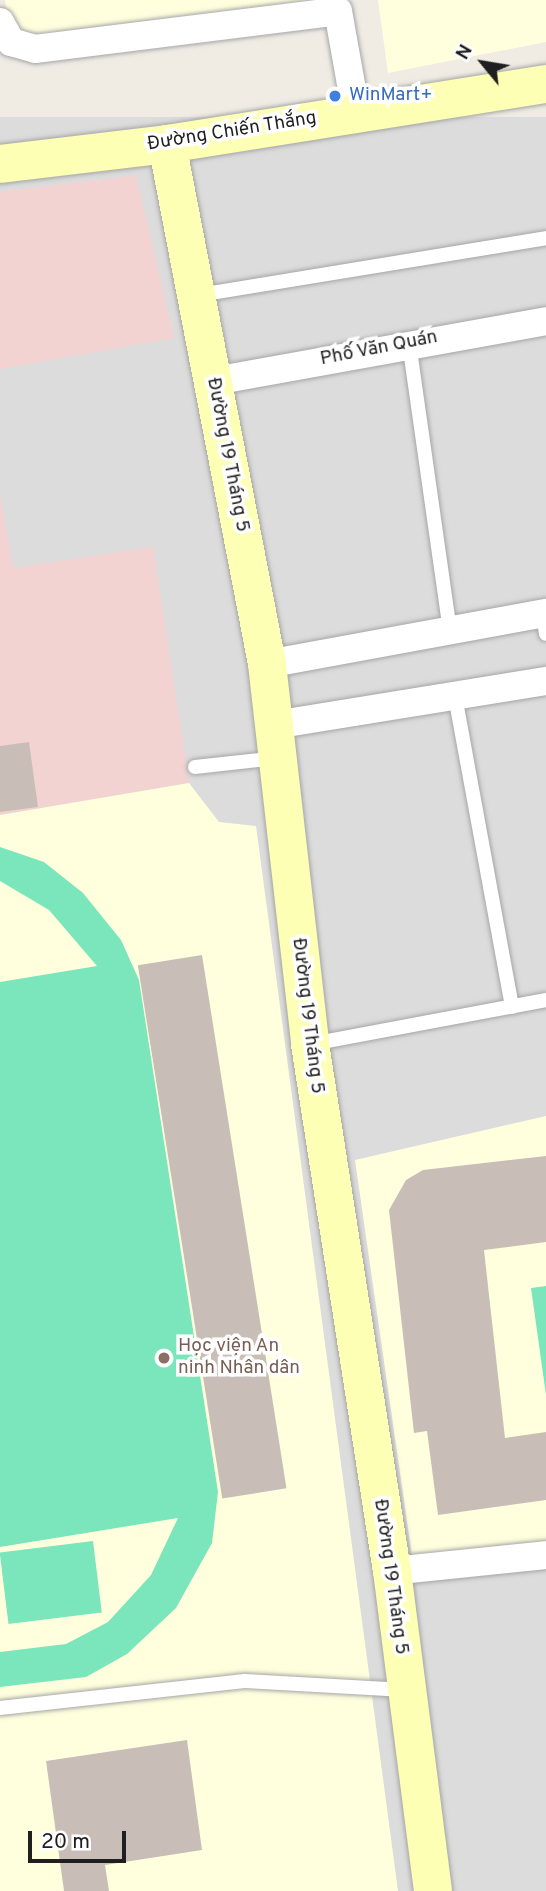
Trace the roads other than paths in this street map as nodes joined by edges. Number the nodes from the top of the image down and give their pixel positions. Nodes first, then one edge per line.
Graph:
1 (338, 5) edge
2 (0, 22) edge
3 (546, 84) edge
4 (356, 112) junction
5 (167, 144) junction
6 (0, 164) edge
7 (546, 238) edge
8 (194, 296) junction
9 (546, 321) edge
10 (409, 343) junction
11 (214, 382) junction
12 (545, 620) edge
13 (450, 630) junction
14 (267, 663) junction
15 (546, 681) edge
16 (455, 696) junction
17 (275, 742) junction
18 (195, 767) dead end
19 (546, 1000) edge
20 (512, 1007) junction
21 (310, 1044) junction
22 (546, 1555) edge
23 (392, 1571) junction
24 (405, 1690) junction
25 (0, 1708) edge
26 (433, 1891) edge

1 - 2 street
1 - 4 street
3 - 4 street, Đường Chiến Thắng
4 - 5 street, Đường Chiến Thắng
5 - 6 street, Đường Chiến Thắng
5 - 8 street, Đường 19 Tháng 5
7 - 8 lane
8 - 11 street, Đường 19 Tháng 5
9 - 10 street, Phố Văn Quán
10 - 11 street, Phố Văn Quán
10 - 13 lane
11 - 14 street, Đường 19 Tháng 5
12 - 13 street
13 - 14 street
14 - 17 street, Đường 19 Tháng 5
15 - 16 street
16 - 17 street
16 - 20 lane
17 - 18 lane
17 - 21 street, Đường 19 Tháng 5
19 - 20 lane
20 - 21 lane
21 - 23 street, Đường 19 Tháng 5
22 - 23 street
23 - 24 street, Đường 19 Tháng 5
24 - 25 lane
24 - 26 street, Đường 19 Tháng 5

